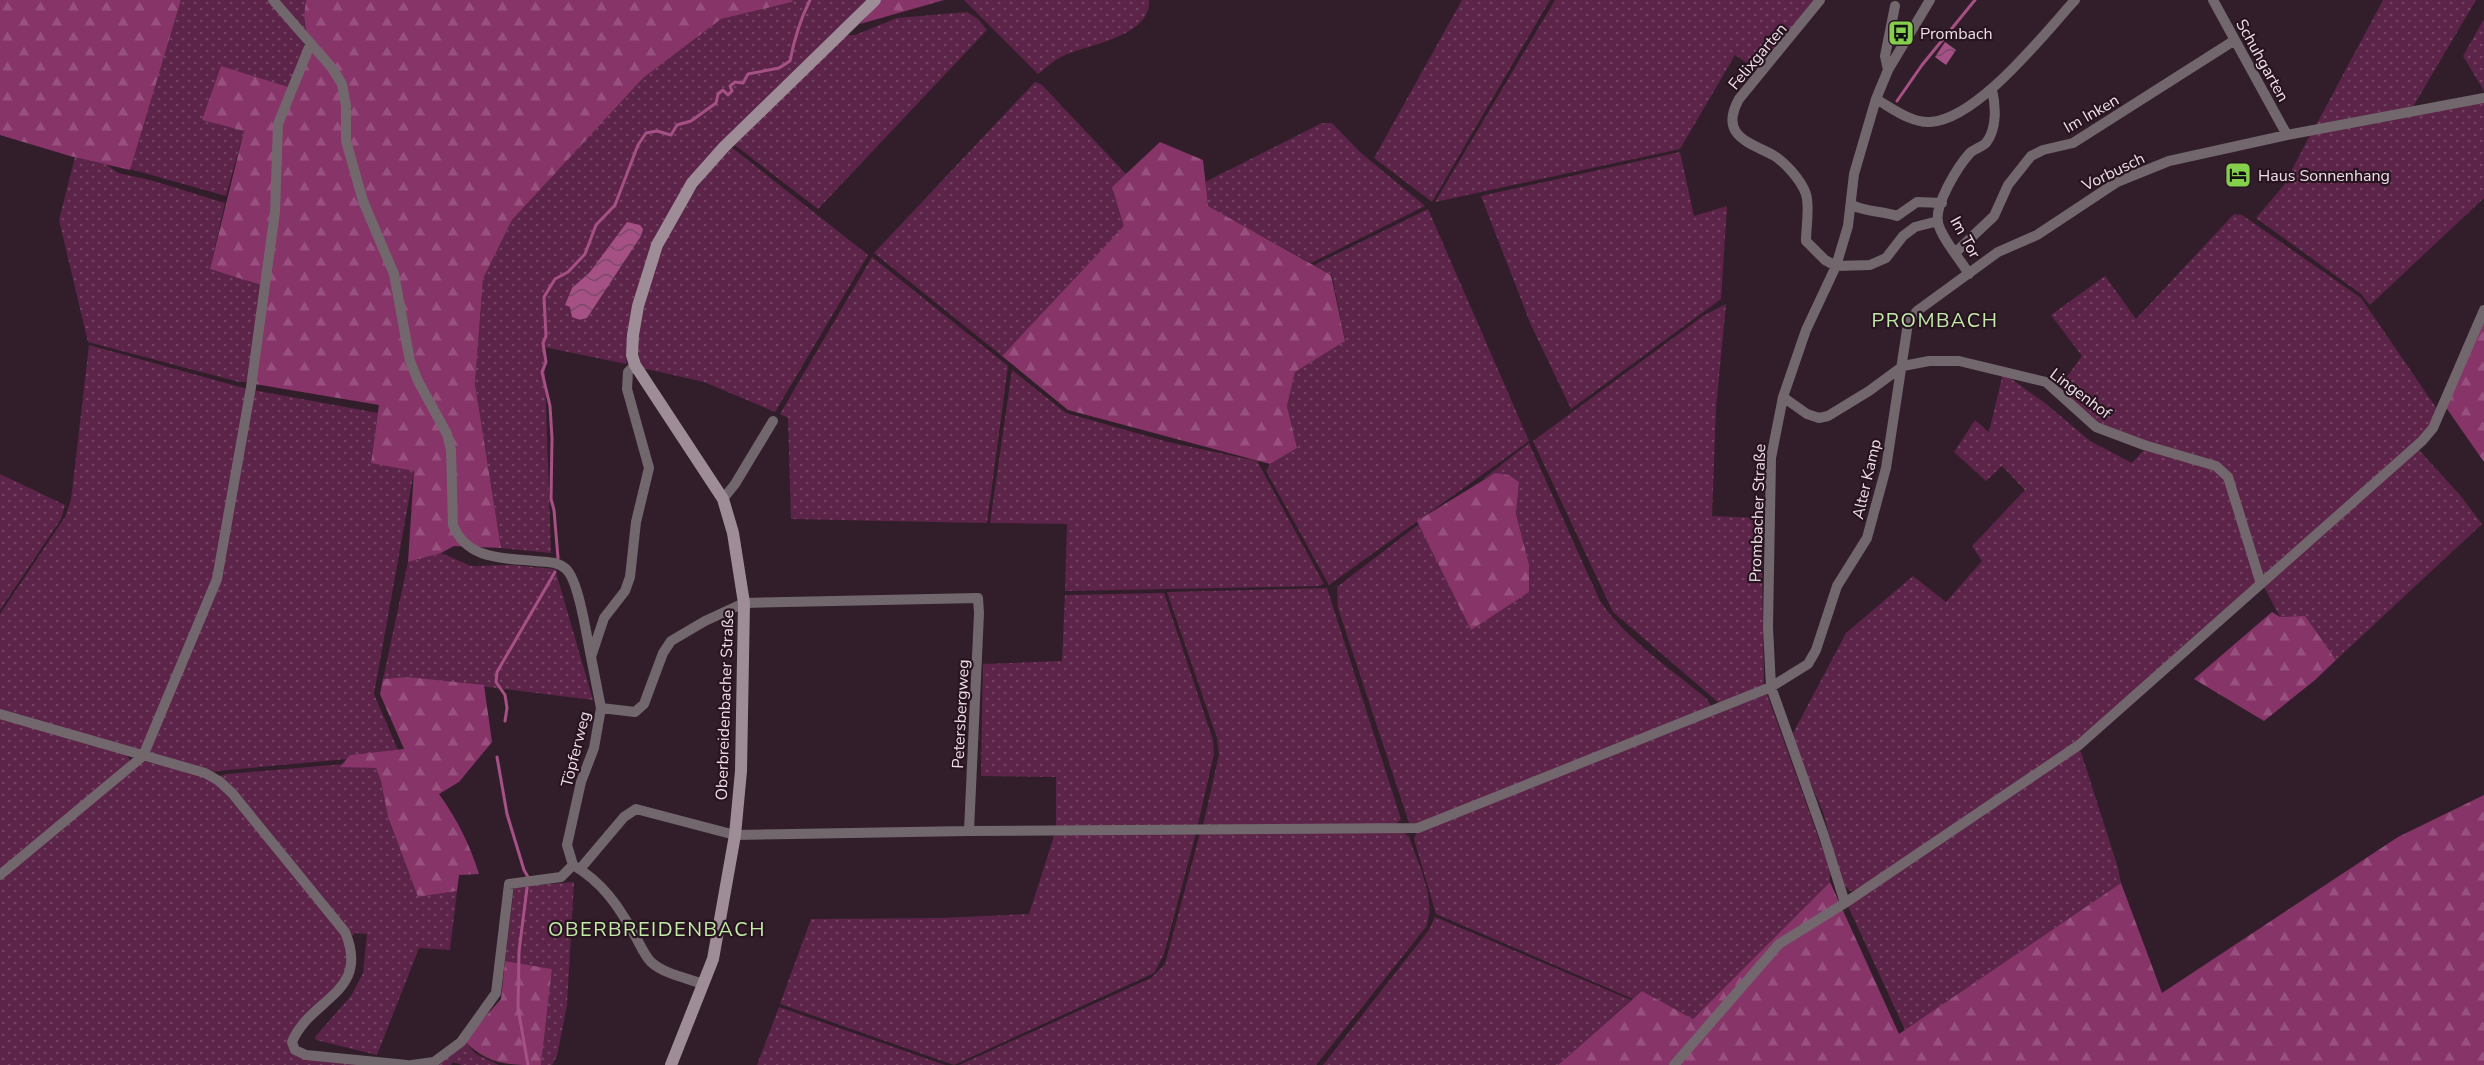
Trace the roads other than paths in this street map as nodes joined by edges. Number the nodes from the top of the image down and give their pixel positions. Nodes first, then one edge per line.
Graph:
1 (273, 0) edge
2 (875, 0) edge
3 (1820, 0) edge
4 (1930, 0) edge
5 (2075, 0) edge
6 (2213, 0) edge
7 (1895, 6) dead end
8 (2235, 40) junction
9 (310, 45) junction
10 (1888, 70) junction
11 (1992, 90) junction
12 (2484, 98) edge
13 (1876, 99) junction
14 (2287, 135) junction
15 (1942, 203) junction
16 (1852, 205) junction
17 (1938, 221) junction
18 (1956, 252) junction
19 (1836, 266) junction
20 (1969, 274) junction
21 (2484, 310) edge
22 (635, 365) junction
23 (1903, 366) junction
24 (1783, 396) junction
25 (772, 421) dead end
26 (723, 500) junction
27 (2261, 584) junction
28 (744, 603) junction
29 (591, 657) junction
30 (1771, 687) junction
31 (601, 708) junction
32 (0, 714) edge
33 (143, 756) junction
34 (969, 831) junction
35 (735, 834) junction
36 (577, 867) junction
37 (0, 875) edge
38 (1845, 903) junction
39 (703, 984) junction
40 (409, 1065) edge
41 (671, 1065) edge
42 (1674, 1065) edge

1 - 9 street
2 - 22 street
3 - 19 street, Felixgarten
4 - 10 street, Prombacher Straße
5 - 11 street
6 - 8 street, Schuhgarten
7 - 10 street
8 - 14 street, Schuhgarten
8 - 18 street, Im Inken
9 - 29 street
9 - 33 street
10 - 13 street, Prombacher Straße
11 - 13 street
11 - 15 street, Im Tor
12 - 14 street, Vorbusch
13 - 16 street, Prombacher Straße
14 - 20 street, Vorbusch
15 - 16 street
15 - 17 street, Im Tor
16 - 19 street, Prombacher Straße
17 - 18 street, Im Tor
17 - 19 street
18 - 20 street, Im Tor
19 - 24 street, Prombacher Straße
20 - 23 street, Alter Kamp
21 - 27 street
22 - 26 street, Oberbreidenbacher Straße
22 - 29 street, Töpferweg
23 - 24 street, Lingenhof
23 - 27 street, Lingenhof
23 - 30 street, Alter Kamp
24 - 30 street, Prombacher Straße
25 - 26 street
26 - 28 street, Oberbreidenbacher Straße
27 - 38 street
28 - 31 street
28 - 34 street, Petersbergweg
28 - 35 street, Oberbreidenbacher Straße
29 - 31 street, Töpferweg
30 - 34 street, Alter Kamp
30 - 38 street, Prombacher Straße
31 - 36 street, Töpferweg
32 - 33 street
33 - 37 street
33 - 40 street
34 - 35 street
35 - 36 street
35 - 39 street, Oberbreidenbacher Straße
36 - 39 street
36 - 40 street
38 - 42 street
39 - 41 street, Oberbreidenbacher Straße

